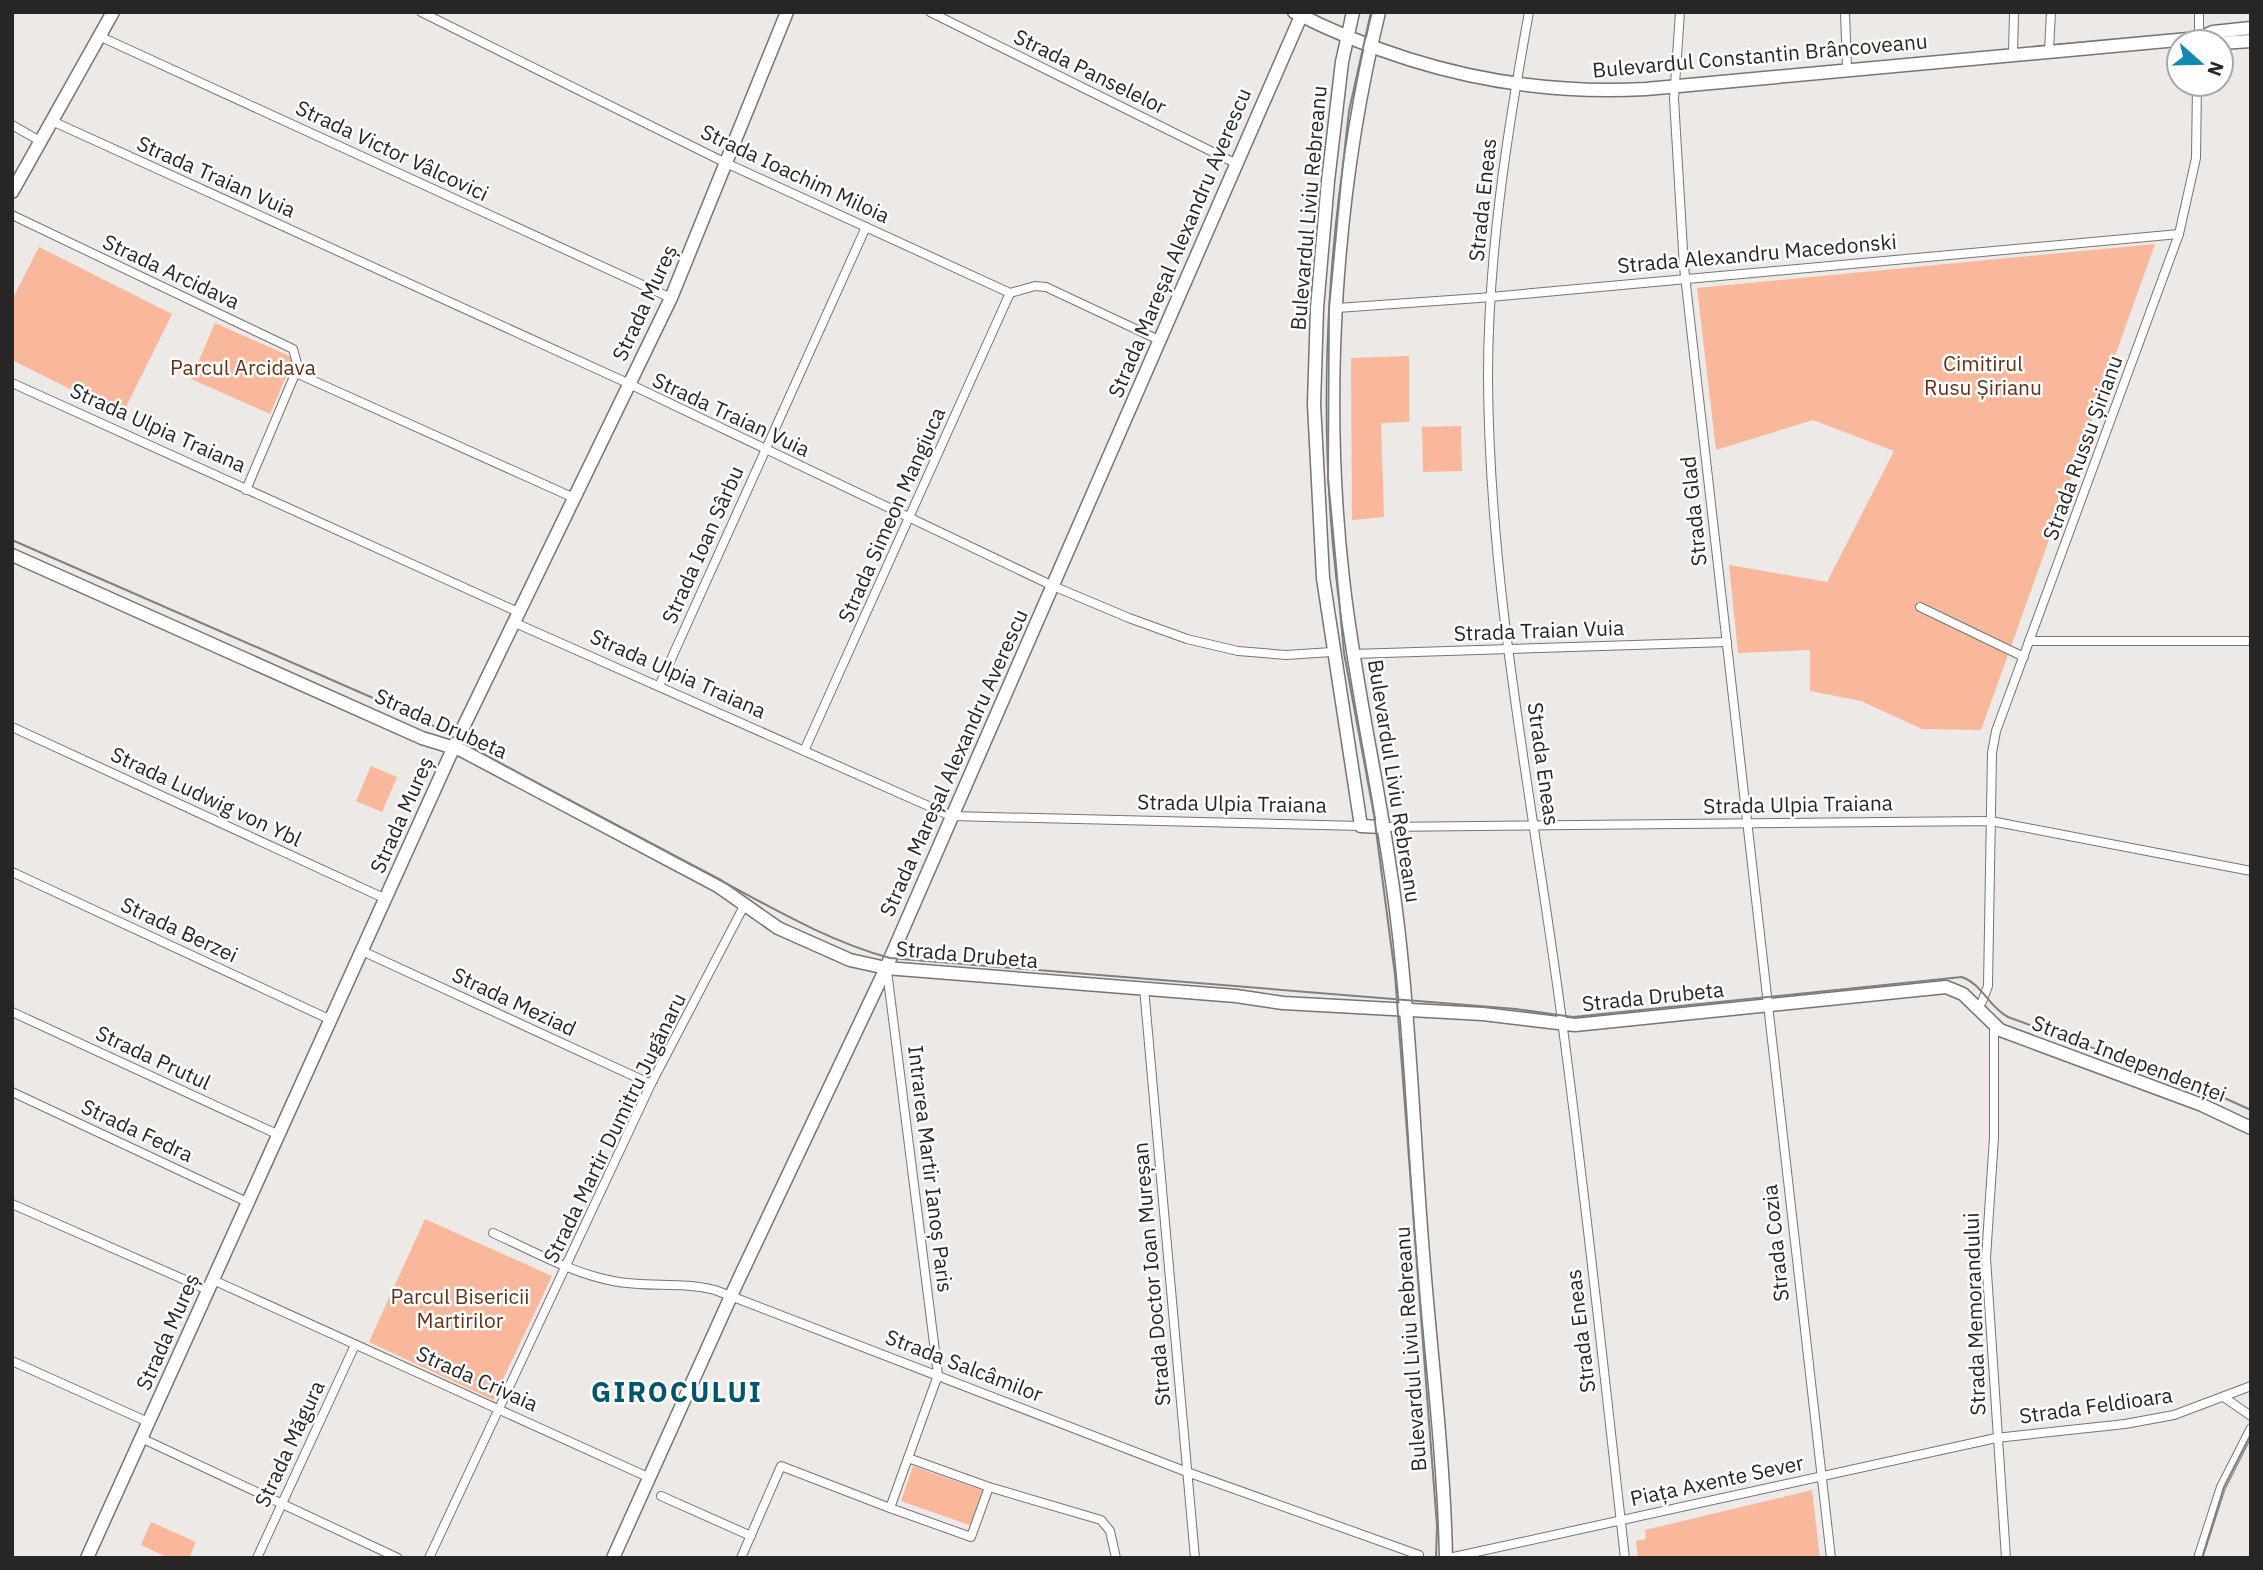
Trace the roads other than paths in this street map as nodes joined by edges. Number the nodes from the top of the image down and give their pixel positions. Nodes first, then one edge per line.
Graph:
1 (113, 12) edge
2 (421, 12) edge
3 (787, 12) edge
4 (930, 12) edge
5 (1353, 12) edge
6 (1379, 12) edge
7 (1529, 12) edge
8 (1680, 12) edge
9 (1845, 12) edge
10 (2014, 12) edge
11 (2051, 12) edge
12 (1297, 14) edge
13 (99, 36) junction
14 (1347, 38) junction
15 (2165, 43) edge
16 (1372, 47) junction
17 (2049, 50) junction
18 (2013, 53) junction
19 (1847, 69) junction
20 (1516, 84) junction
21 (1674, 86) junction
22 (2197, 98) edge
23 (52, 121) junction
24 (12, 125) edge
25 (40, 141) junction
26 (726, 163) junction
27 (1235, 163) junction
28 (12, 192) edge
29 (12, 215) edge
30 (866, 226) junction
31 (2179, 234) junction
32 (1686, 278) junction
33 (1010, 293) junction
34 (1490, 297) junction
35 (671, 298) junction
36 (1337, 308) junction
37 (1158, 340) junction
38 (296, 373) junction
39 (12, 383) edge
40 (628, 384) junction
41 (765, 450) junction
42 (246, 490) junction
43 (572, 497) junction
44 (911, 519) junction
45 (12, 555) edge
46 (1053, 586) junction
47 (1920, 607) dead end
48 (515, 617) junction
49 (2029, 641) junction
50 (1727, 642) junction
51 (2251, 642) edge
52 (1509, 650) junction
53 (1332, 652) junction
54 (1353, 654) junction
55 (2024, 657) junction
56 (659, 686) junction
57 (12, 727) edge
58 (453, 748) junction
59 (804, 751) junction
60 (951, 816) junction
61 (1991, 821) junction
62 (1361, 826) junction
63 (1747, 826) junction
64 (1382, 827) junction
65 (1535, 828) junction
66 (2251, 871) edge
67 (12, 872) edge
68 (386, 899) junction
69 (745, 904) junction
70 (362, 951) junction
71 (886, 968) junction
72 (1144, 988) junction
73 (1767, 1004) junction
74 (1976, 1007) junction
75 (1405, 1010) junction
76 (12, 1012) edge
77 (331, 1020) junction
78 (1563, 1023) junction
79 (1994, 1026) junction
80 (651, 1084) junction
81 (12, 1092) edge
82 (2251, 1128) edge
83 (279, 1135) junction
84 (247, 1202) junction
85 (12, 1205) edge
86 (493, 1233) dead end
87 (567, 1266) junction
88 (210, 1285) junction
89 (732, 1296) junction
90 (355, 1345) junction
91 (12, 1360) edge
92 (938, 1375) junction
93 (2251, 1386) edge
94 (2225, 1398) junction
95 (500, 1408) junction
96 (2251, 1416) edge
97 (148, 1422) junction
98 (2251, 1428) edge
99 (141, 1438) junction
100 (1996, 1438) junction
101 (908, 1458) junction
102 (1187, 1472) junction
103 (1820, 1477) junction
104 (650, 1478) junction
105 (989, 1487) junction
106 (661, 1496) dead end
107 (281, 1503) junction
108 (890, 1508) junction
109 (1620, 1520) junction
110 (751, 1536) junction
111 (1419, 1555) dead end
112 (87, 1558) edge
113 (257, 1558) edge
114 (398, 1558) edge
115 (429, 1558) edge
116 (613, 1558) edge
117 (741, 1558) edge
118 (1116, 1558) edge
119 (1195, 1558) edge
120 (1447, 1558) edge
121 (1625, 1558) edge
122 (1831, 1558) edge
123 (2006, 1558) edge
124 (2198, 1558) edge

1 - 13 street
2 - 26 street, Strada Ioachim Miloia
3 - 26 street, Strada Mureș
4 - 27 street, Strada Panselelor
5 - 14 street, Bulevardul Liviu Rebreanu
6 - 16 street, Bulevardul Liviu Rebreanu
7 - 20 street, Strada Eneas
8 - 21 street, Strada Glad
9 - 19 street
10 - 18 street
11 - 17 street
12 - 14 street, Bulevardul Constantin Brâncoveanu
12 - 27 street, Strada Mareșal Alexandru Averescu
13 - 23 street
13 - 35 street, Strada Victor Vâlcovici
14 - 16 street, Bulevardul Constantin Brâncoveanu
14 - 53 street, Bulevardul Liviu Rebreanu
15 - 17 street, Bulevardul Constantin Brâncoveanu
16 - 20 street, Bulevardul Constantin Brâncoveanu
16 - 36 street, Bulevardul Liviu Rebreanu
17 - 18 street, Bulevardul Constantin Brâncoveanu
18 - 19 street, Bulevardul Constantin Brâncoveanu
19 - 21 street, Bulevardul Constantin Brâncoveanu
20 - 21 street, Bulevardul Constantin Brâncoveanu
20 - 34 street, Strada Eneas
21 - 32 street, Strada Glad
22 - 31 street, Strada Russu Șirianu
23 - 25 street
23 - 40 street, Strada Traian Vuia
24 - 25 street
25 - 28 street
26 - 30 street, Strada Ioachim Miloia
26 - 35 street, Strada Mureș
27 - 37 street, Strada Mareșal Alexandru Averescu
29 - 38 street, Strada Arcidava
30 - 33 street, Strada Ioachim Miloia
30 - 41 street, Strada Ioan Sârbu
31 - 32 street, Strada Alexandru Macedonski
31 - 49 street, Strada Russu Șirianu
32 - 34 street, Strada Alexandru Macedonski
32 - 50 street, Strada Glad
33 - 37 street
33 - 44 street, Strada Simeon Mangiuca
34 - 36 street, Strada Alexandru Macedonski
34 - 52 street, Strada Eneas
35 - 40 street, Strada Mureș
36 - 54 street, Bulevardul Liviu Rebreanu
37 - 46 street, Strada Mareșal Alexandru Averescu
38 - 42 street
38 - 43 street
39 - 42 street, Strada Ulpia Traiana
40 - 41 street, Strada Traian Vuia
40 - 43 street, Strada Mureș
41 - 44 street, Strada Traian Vuia
41 - 56 street, Strada Ioan Sârbu
42 - 48 street, Strada Ulpia Traiana
43 - 48 street, Strada Mureș
44 - 46 street, Strada Traian Vuia
44 - 59 street, Strada Simeon Mangiuca
45 - 58 street, Strada Drubeta
46 - 53 street, Strada Traian Vuia
46 - 60 street, Strada Mareșal Alexandru Averescu
47 - 55 street
48 - 56 street, Strada Ulpia Traiana
48 - 58 street, Strada Mureș
49 - 51 street
49 - 55 street, Strada Russu Șirianu
50 - 52 street, Strada Traian Vuia
50 - 63 street, Strada Glad
52 - 54 street, Strada Traian Vuia
52 - 65 street, Strada Eneas
53 - 62 street, Bulevardul Liviu Rebreanu
54 - 64 street, Bulevardul Liviu Rebreanu
55 - 61 street, Strada Russu Șirianu
56 - 59 street, Strada Ulpia Traiana
57 - 68 street, Strada Ludwig von Ybl
58 - 68 street, Strada Mureș
58 - 69 street, Strada Drubeta
59 - 60 street, Strada Ulpia Traiana
60 - 62 street, Strada Ulpia Traiana
60 - 71 street, Strada Mareșal Alexandru Averescu
61 - 63 street, Strada Ulpia Traiana
61 - 66 street, Strada Ulpia Traiana
61 - 74 street
62 - 64 street, Strada Ulpia Traiana
63 - 65 street, Strada Ulpia Traiana
63 - 73 street, Strada Glad
64 - 65 street, Strada Ulpia Traiana
64 - 75 street, Bulevardul Liviu Rebreanu
65 - 78 street, Strada Eneas
67 - 77 street, Strada Berzei
68 - 70 street, Strada Mureș
69 - 71 street, Strada Drubeta
69 - 80 street, Strada Martir Dumitru Jugănaru
70 - 77 street, Strada Mureș
70 - 80 street, Strada Meziad
71 - 72 street, Strada Drubeta
71 - 89 street, Strada Mareșal Alexandru Averescu
71 - 92 street, Intrarea Martir Ianoș Paris
72 - 75 street, Strada Drubeta
72 - 102 street, Strada Doctor Ioan Mureșan
73 - 74 street, Strada Drubeta
73 - 78 street, Strada Drubeta
73 - 103 street, Strada Cozia
74 - 79 street, Strada Drubeta
75 - 78 street, Strada Drubeta
75 - 120 street, Bulevardul Liviu Rebreanu
76 - 83 street, Strada Prutul
77 - 83 street, Strada Mureș
78 - 109 street, Strada Eneas
79 - 82 street, Strada Independenței
79 - 100 street, Strada Memorandului
80 - 87 street, Strada Martir Dumitru Jugănaru
81 - 84 street, Strada Fedra
83 - 84 street, Strada Mureș
84 - 88 street, Strada Mureș
85 - 88 street, Strada Crivaia
86 - 87 street, Strada Salcâmilor
87 - 89 street, Strada Salcâmilor
87 - 95 street, Strada Martir Dumitru Jugănaru
88 - 90 street, Strada Crivaia
88 - 97 street, Strada Mureș
89 - 92 street, Strada Salcâmilor
89 - 104 street, Strada Mareșal Alexandru Averescu
90 - 95 street, Strada Crivaia
90 - 107 street, Strada Măgura
91 - 97 street
92 - 101 street
92 - 102 street, Strada Salcâmilor
93 - 94 street, Strada Feldioara
94 - 96 street
94 - 100 street, Strada Feldioara
95 - 104 street, Strada Crivaia
95 - 115 street, Strada Martir Dumitru Jugănaru
97 - 99 street, Strada Mureș
98 - 124 street
99 - 107 street
99 - 112 street, Strada Mureș
100 - 103 street, Strada Feldioara
100 - 123 street, Strada Memorandului
101 - 105 street
101 - 108 street
102 - 111 street, Strada Salcâmilor
102 - 119 street, Strada Doctor Ioan Mureșan
103 - 109 street, Piața Axente Sever
103 - 122 street, Piața Axente Sever
104 - 116 street, Strada Mareșal Alexandru Averescu
105 - 108 street
105 - 118 street
106 - 110 street
107 - 113 street, Strada Măgura
107 - 114 street
108 - 110 street
109 - 120 street
109 - 121 street, Piața Axente Sever
110 - 117 street

